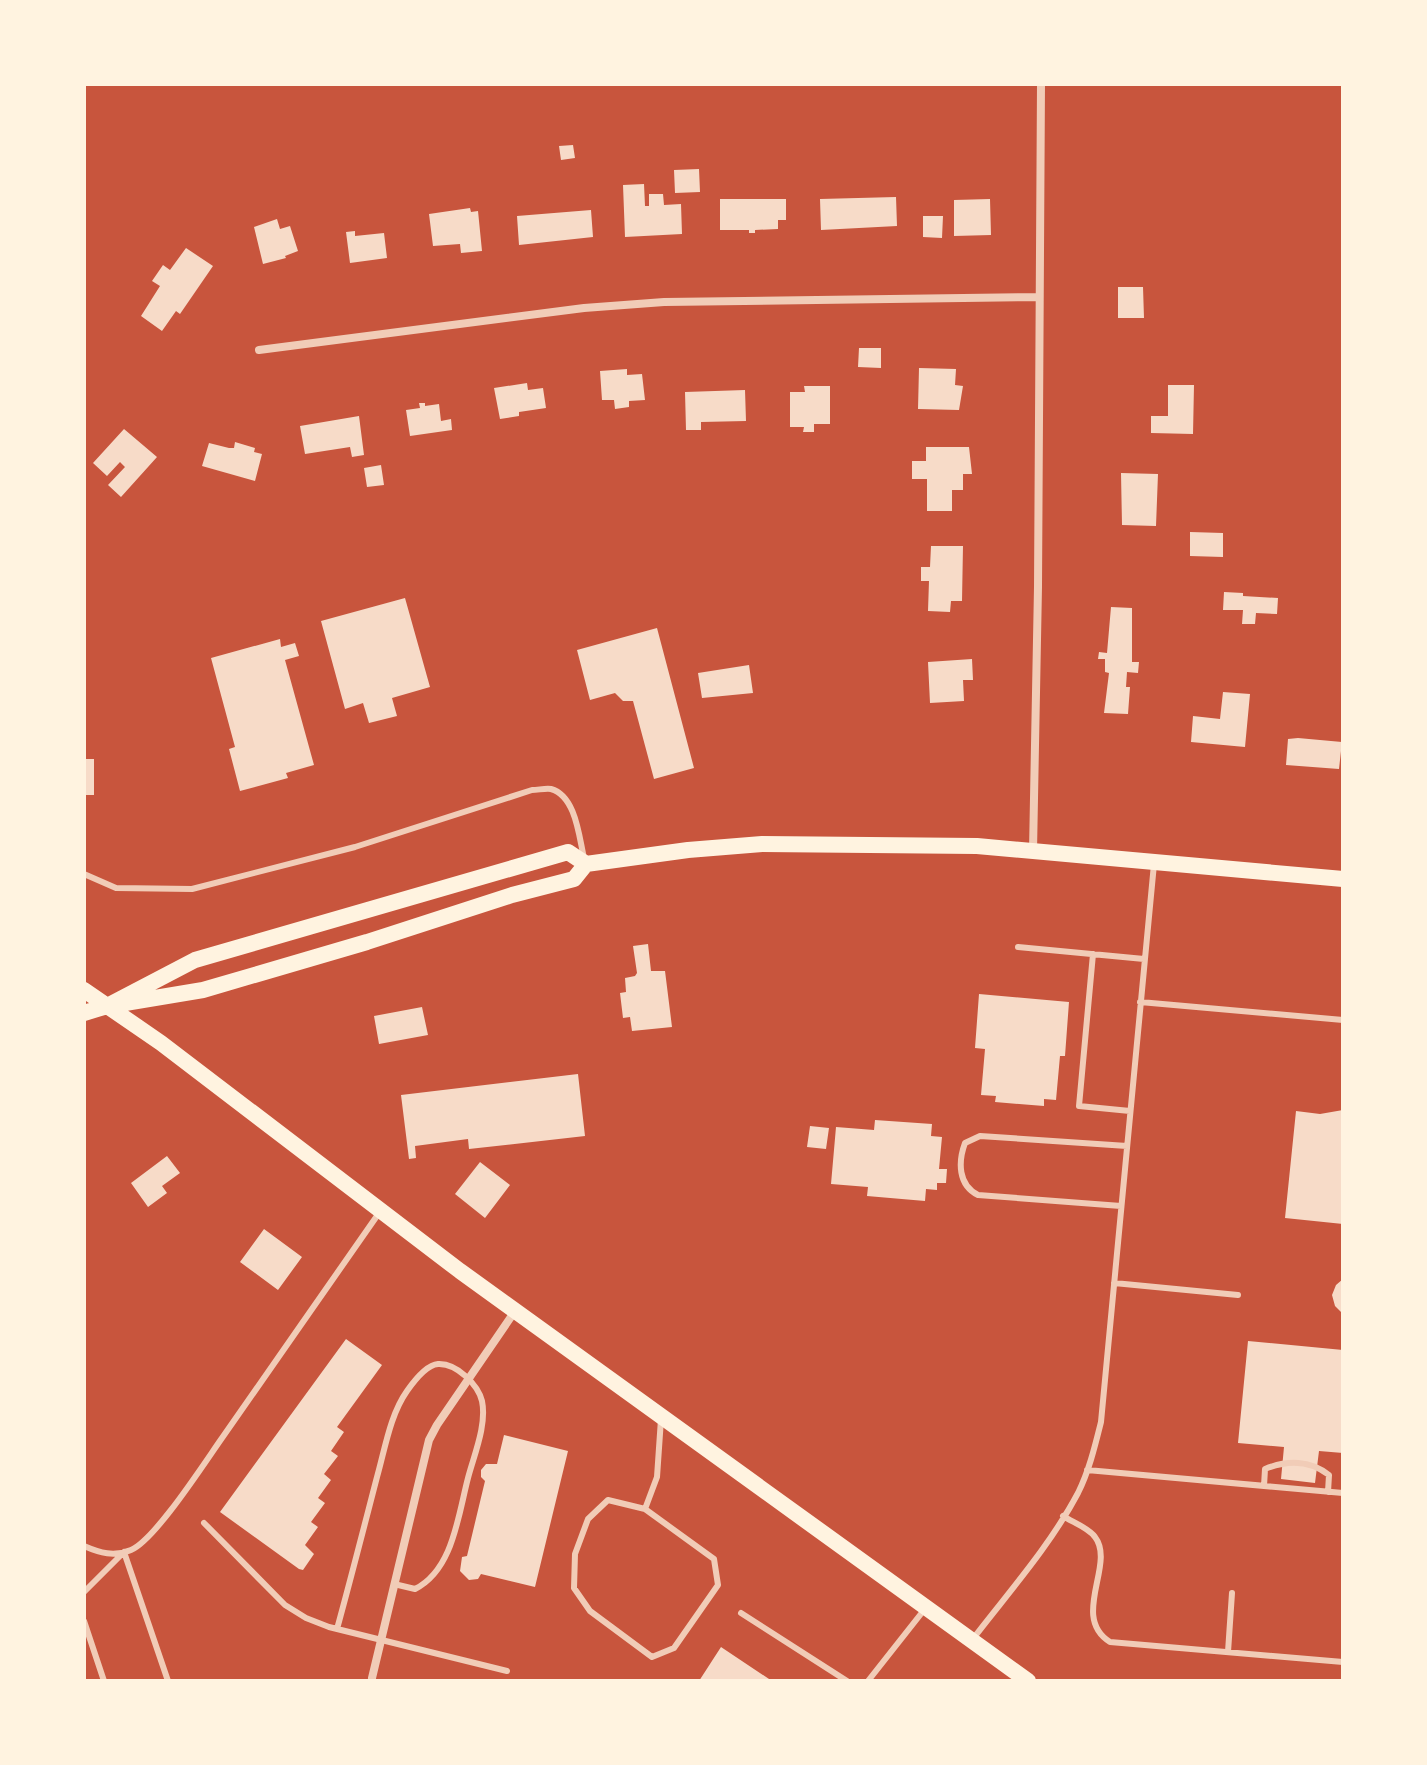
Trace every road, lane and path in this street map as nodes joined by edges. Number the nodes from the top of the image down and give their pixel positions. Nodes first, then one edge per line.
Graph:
1 (1041, 84) edge
2 (1039, 297) junction
3 (259, 350) dead end
4 (1033, 851) junction
5 (1154, 861) junction
6 (586, 864) junction
7 (84, 874) edge
8 (1343, 879) edge
9 (1018, 947) dead end
10 (1093, 954) junction
11 (1144, 959) junction
12 (84, 990) edge
13 (1140, 1002) junction
14 (107, 1006) junction
15 (84, 1013) edge
16 (1343, 1020) edge
17 (1130, 1111) junction
18 (1127, 1146) junction
19 (1121, 1206) junction
20 (380, 1211) junction
21 (1114, 1283) junction
22 (1238, 1295) dead end
23 (515, 1311) junction
24 (470, 1379) junction
25 (661, 1416) junction
26 (1087, 1470) junction
27 (1264, 1486) junction
28 (1328, 1492) junction
29 (1343, 1493) edge
30 (645, 1509) junction
31 (1063, 1516) junction
32 (204, 1523) dead end
33 (84, 1546) edge
34 (124, 1552) junction
35 (394, 1584) junction
36 (84, 1592) edge
37 (1232, 1593) dead end
38 (926, 1607) junction
39 (741, 1613) dead end
40 (84, 1621) edge
41 (337, 1629) junction
42 (381, 1640) junction
43 (972, 1640) junction
44 (1228, 1652) junction
45 (1343, 1662) edge
46 (507, 1671) dead end
47 (1010, 1675) edge
48 (372, 1678) dead end
49 (104, 1681) edge
50 (168, 1681) edge
51 (847, 1681) edge
52 (868, 1681) edge
53 (1028, 1681) edge

1 - 2 street
2 - 3 street
2 - 4 street
4 - 5 main road
4 - 6 main road
5 - 8 main road
5 - 11 lane
6 - 7 lane
6 - 14 main road
6 - 14 main road
9 - 10 lane
10 - 11 lane
10 - 17 lane
11 - 13 lane
12 - 14 main road
13 - 16 lane
13 - 17 lane
14 - 15 main road
14 - 20 main road
17 - 18 lane
18 - 19 lane
18 - 19 lane
19 - 21 lane
20 - 23 main road
20 - 34 lane
21 - 22 lane
21 - 26 lane
23 - 24 street
23 - 25 main road
24 - 35 street
24 - 35 lane
24 - 41 lane
25 - 30 lane
25 - 38 main road
26 - 27 lane
26 - 31 lane
27 - 28 lane
27 - 28 lane
28 - 29 lane
30 - 30 lane
31 - 43 lane
31 - 44 lane
32 - 41 lane
33 - 34 lane
34 - 36 lane
34 - 50 lane
35 - 42 street
37 - 44 lane
38 - 43 main road
38 - 52 lane
39 - 51 lane
40 - 49 lane
41 - 42 lane
42 - 46 lane
42 - 48 street
43 - 47 main road
44 - 45 lane
47 - 53 main road

